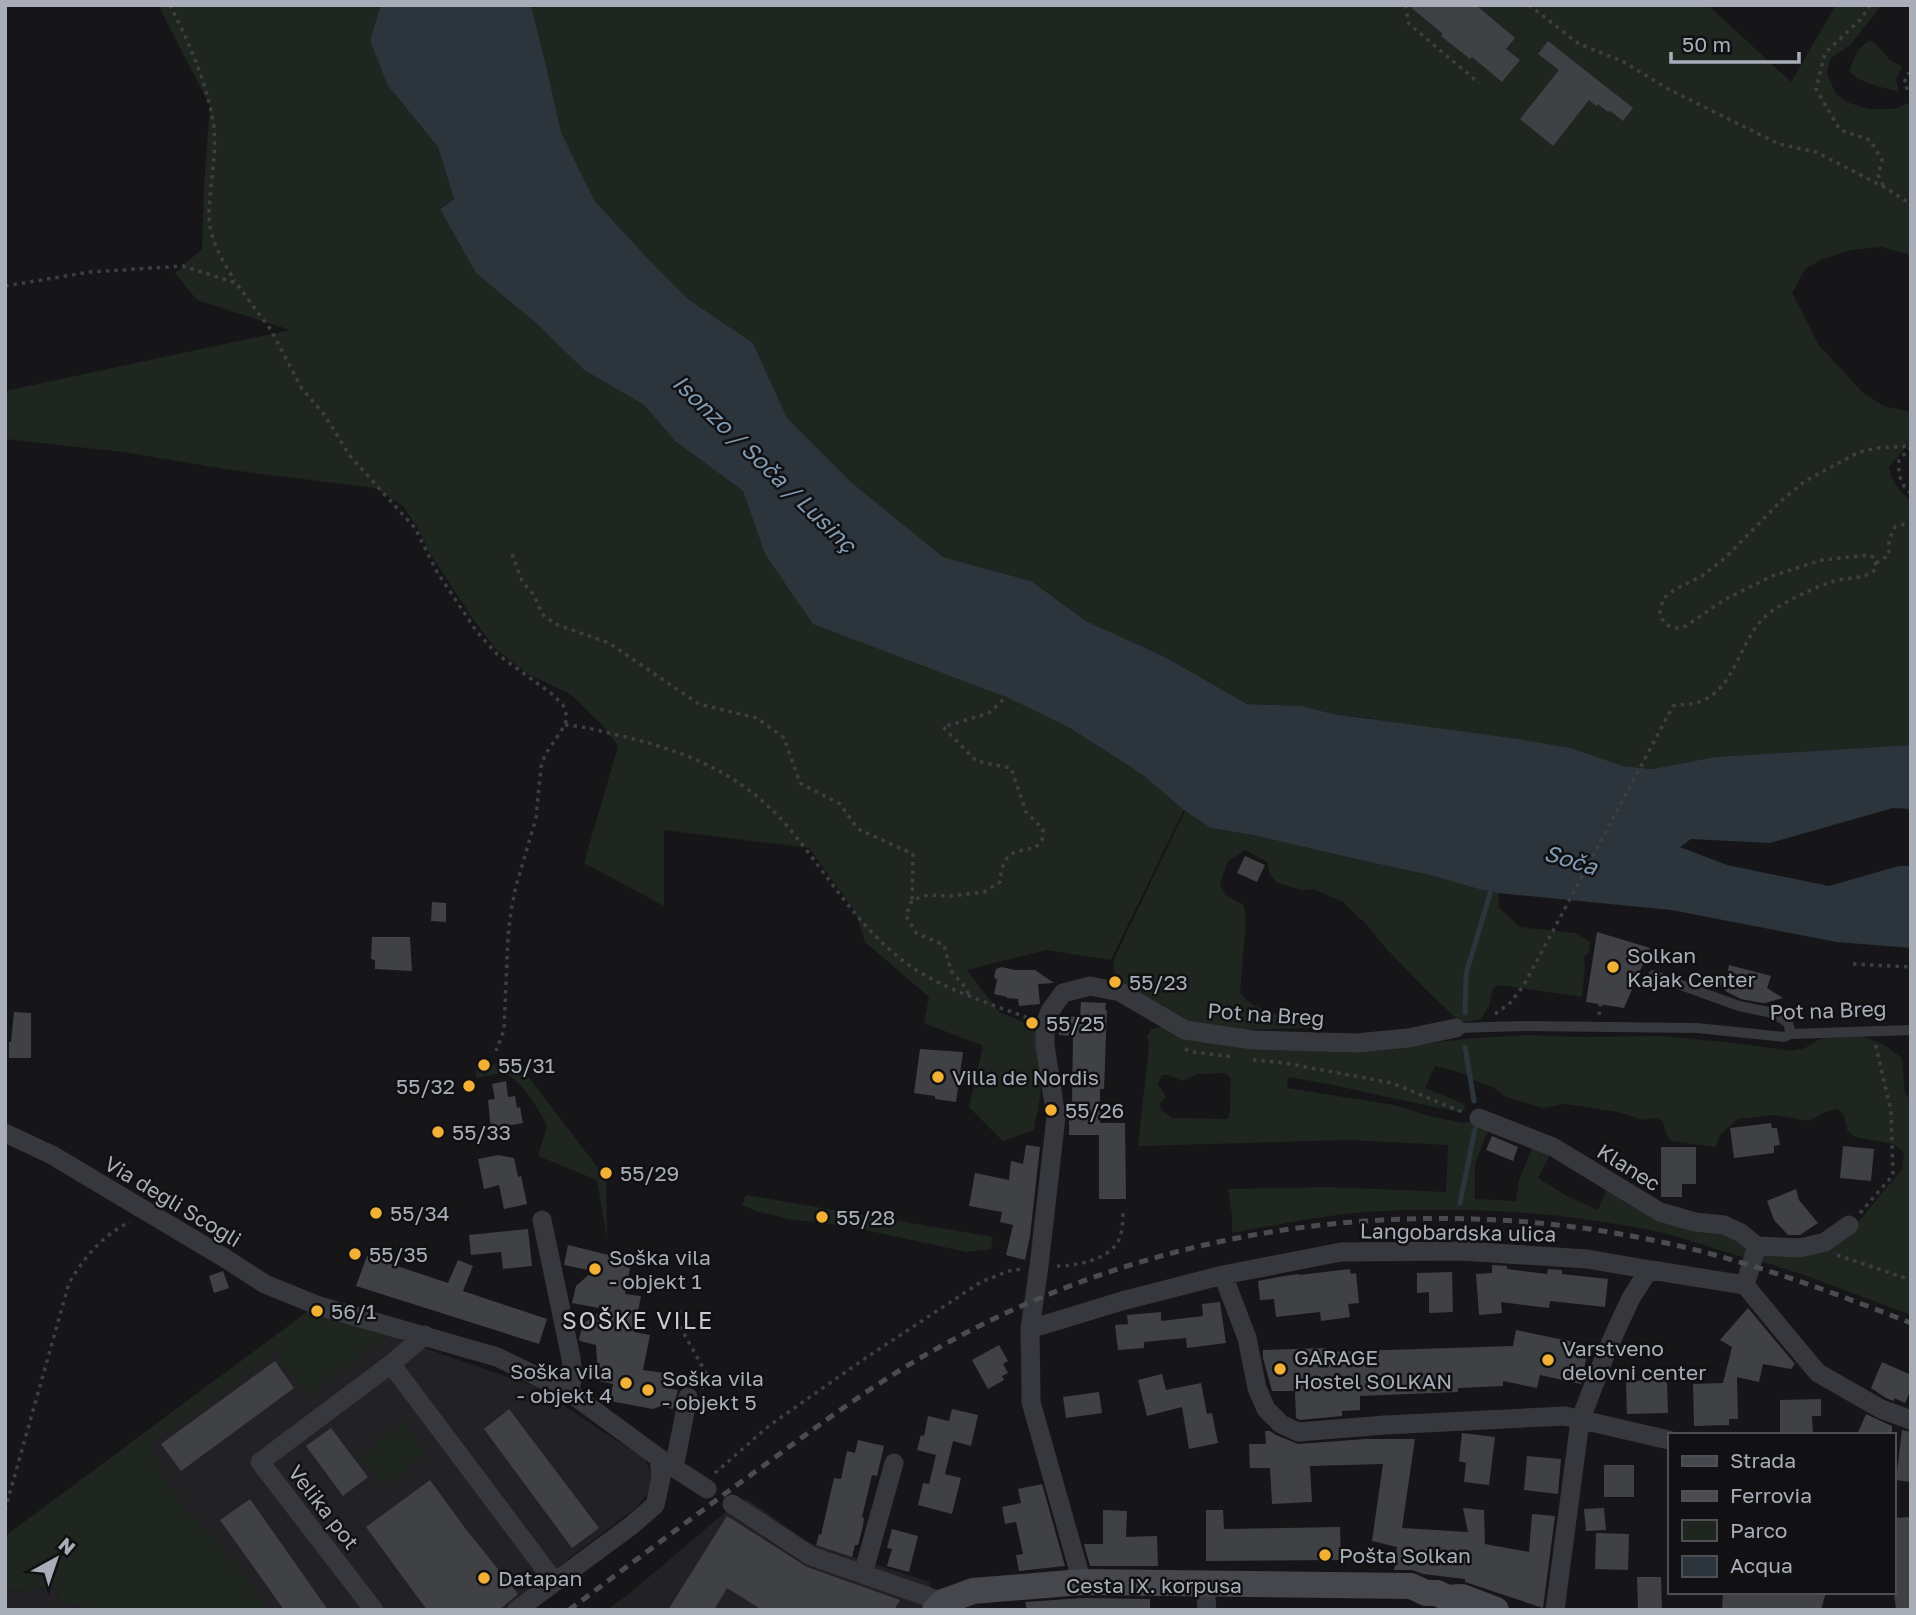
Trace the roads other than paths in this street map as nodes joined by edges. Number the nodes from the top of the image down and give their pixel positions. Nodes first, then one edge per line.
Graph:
1 (1653, 975) dead end
2 (1456, 1028) joint
3 (1911, 1030) edge
4 (1791, 1034) junction
5 (1479, 1118) road end
6 (5, 1133) edge
7 (542, 1220) dead end
8 (1849, 1225) road end
9 (1757, 1245) junction
10 (1651, 1270) junction
11 (1223, 1275) junction
12 (1745, 1285) junction
13 (1030, 1329) junction
14 (425, 1335) junction
15 (391, 1364) junction
16 (569, 1392) junction
17 (688, 1396) road end
18 (1911, 1420) edge
19 (1580, 1421) junction
20 (1668, 1440) edge
21 (666, 1463) junction
22 (894, 1463) dead end
23 (703, 1487) road end
24 (732, 1504) dead end
25 (863, 1574) junction
26 (554, 1581) junction
27 (1082, 1582) junction
28 (1206, 1597) edge
29 (1431, 1604) edge
30 (939, 1606) edge
31 (374, 1610) edge
32 (517, 1610) edge
33 (1496, 1610) edge
34 (1555, 1610) edge

1 - 4 lane
2 - 4 lane, Pot na Breg
2 - 13 street, Pot na Breg
3 - 4 lane, Pot na Breg
5 - 9 street, Klanec
6 - 14 street, Via degli Scogli
7 - 16 street
8 - 9 street, Klanec
9 - 12 street
10 - 11 street, Langobardska ulica
10 - 12 street
10 - 19 street
11 - 13 street, Langobardska ulica
11 - 19 street
12 - 18 street
13 - 27 street
14 - 15 street, Velika pot
14 - 16 street
15 - 26 street
15 - 31 street, Velika pot
16 - 21 street
17 - 21 street
19 - 20 street
19 - 34 street
21 - 23 street
21 - 26 street
22 - 25 street
24 - 25 street
25 - 30 street
26 - 32 street
27 - 28 main road, Cesta IX. korpusa
27 - 30 main road, Cesta IX. korpusa
28 - 29 main road, Cesta IX. korpusa
29 - 33 main road, Cesta IX. korpusa

